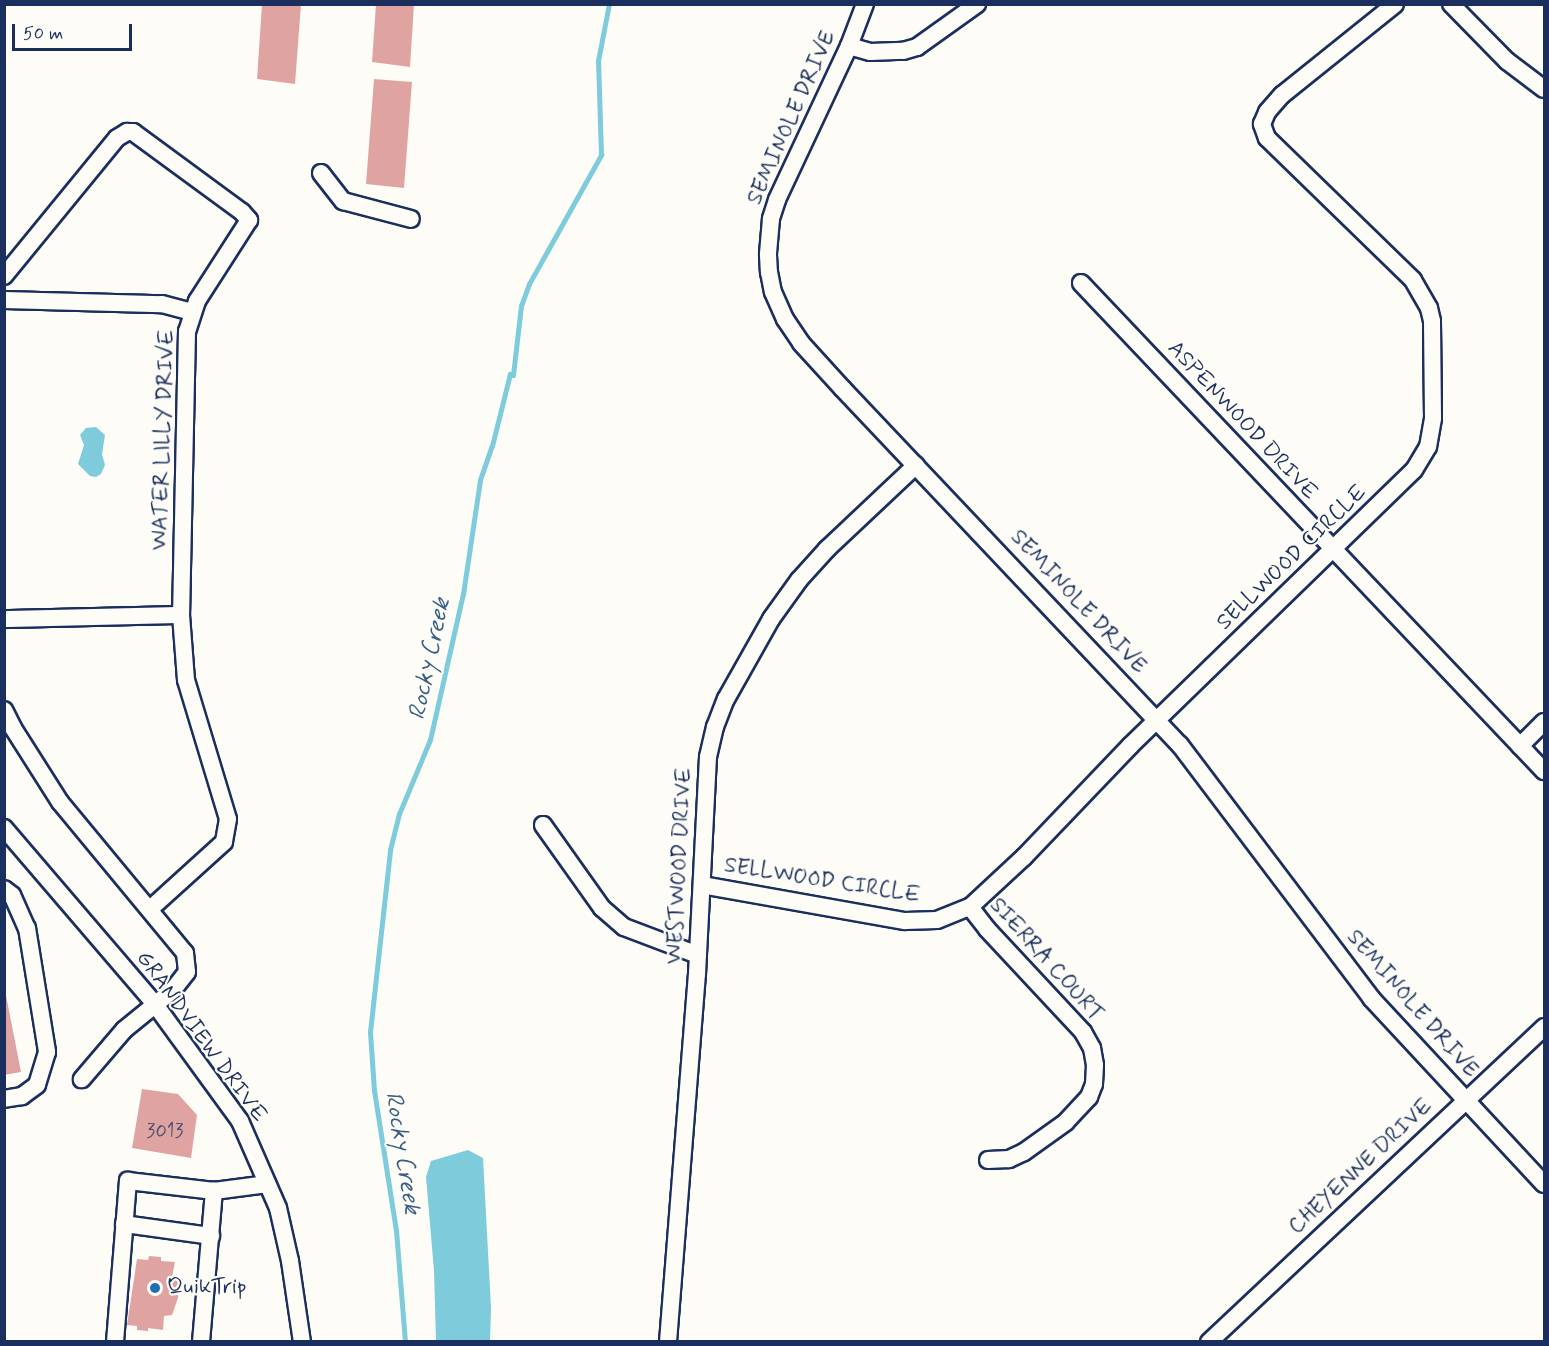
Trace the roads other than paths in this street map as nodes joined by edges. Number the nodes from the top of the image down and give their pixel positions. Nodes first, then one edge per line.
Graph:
1 (865, 4) edge
2 (977, 4) edge
3 (1395, 4) edge
4 (1451, 4) edge
5 (849, 46) junction
6 (1545, 90) edge
7 (321, 173) dead end
8 (411, 219) dead end
9 (4, 276) edge
10 (1081, 283) dead end
11 (4, 300) edge
12 (192, 312) junction
13 (916, 465) junction
14 (1333, 550) junction
15 (181, 615) junction
16 (4, 619) edge
17 (4, 710) edge
18 (1157, 720) junction
19 (1545, 722) edge
20 (1520, 746) junction
21 (1545, 771) edge
22 (543, 825) dead end
23 (4, 828) edge
24 (702, 885) junction
25 (4, 889) edge
26 (970, 907) junction
27 (150, 909) junction
28 (698, 955) junction
29 (154, 1003) junction
30 (1545, 1027) edge
31 (82, 1079) dead end
32 (4, 1099) edge
33 (1466, 1100) junction
34 (988, 1160) dead end
35 (268, 1184) junction
36 (1545, 1184) edge
37 (214, 1191) junction
38 (124, 1224) junction
39 (211, 1236) junction
40 (300, 1339) edge
41 (115, 1341) edge
42 (201, 1341) edge
43 (668, 1341) edge
44 (1209, 1341) edge

1 - 5 street, SEMINOLE DRIVE
2 - 5 street
3 - 14 street, SELLWOOD CIRCLE
4 - 6 street
5 - 13 street, SEMINOLE DRIVE
7 - 8 street
9 - 12 street, WATER LILLY DRIVE
10 - 14 street, ASPENWOOD DRIVE
11 - 12 street
12 - 15 street, WATER LILLY DRIVE
13 - 18 street, SEMINOLE DRIVE
13 - 24 street, WESTWOOD DRIVE
14 - 18 street, SELLWOOD CIRCLE
14 - 20 street, ASPENWOOD DRIVE
15 - 16 street
15 - 27 street, WATER LILLY DRIVE
17 - 27 street
18 - 26 street, SELLWOOD CIRCLE
18 - 33 street, SEMINOLE DRIVE
19 - 20 street
20 - 21 street, ASPENWOOD DRIVE
22 - 28 street
23 - 29 street, GRANDVIEW DRIVE
24 - 26 street, SELLWOOD CIRCLE
24 - 28 street, WESTWOOD DRIVE
25 - 32 street
26 - 34 street, SIERRA COURT
27 - 29 street
28 - 43 street, WESTWOOD DRIVE
29 - 31 street
29 - 35 street, GRANDVIEW DRIVE
30 - 33 street, CHEYENNE DRIVE
33 - 36 street, SEMINOLE DRIVE
33 - 44 street, CHEYENNE DRIVE
35 - 37 street
35 - 40 street, GRANDVIEW DRIVE
37 - 38 street
37 - 39 street
38 - 39 street
38 - 41 street
39 - 42 street

